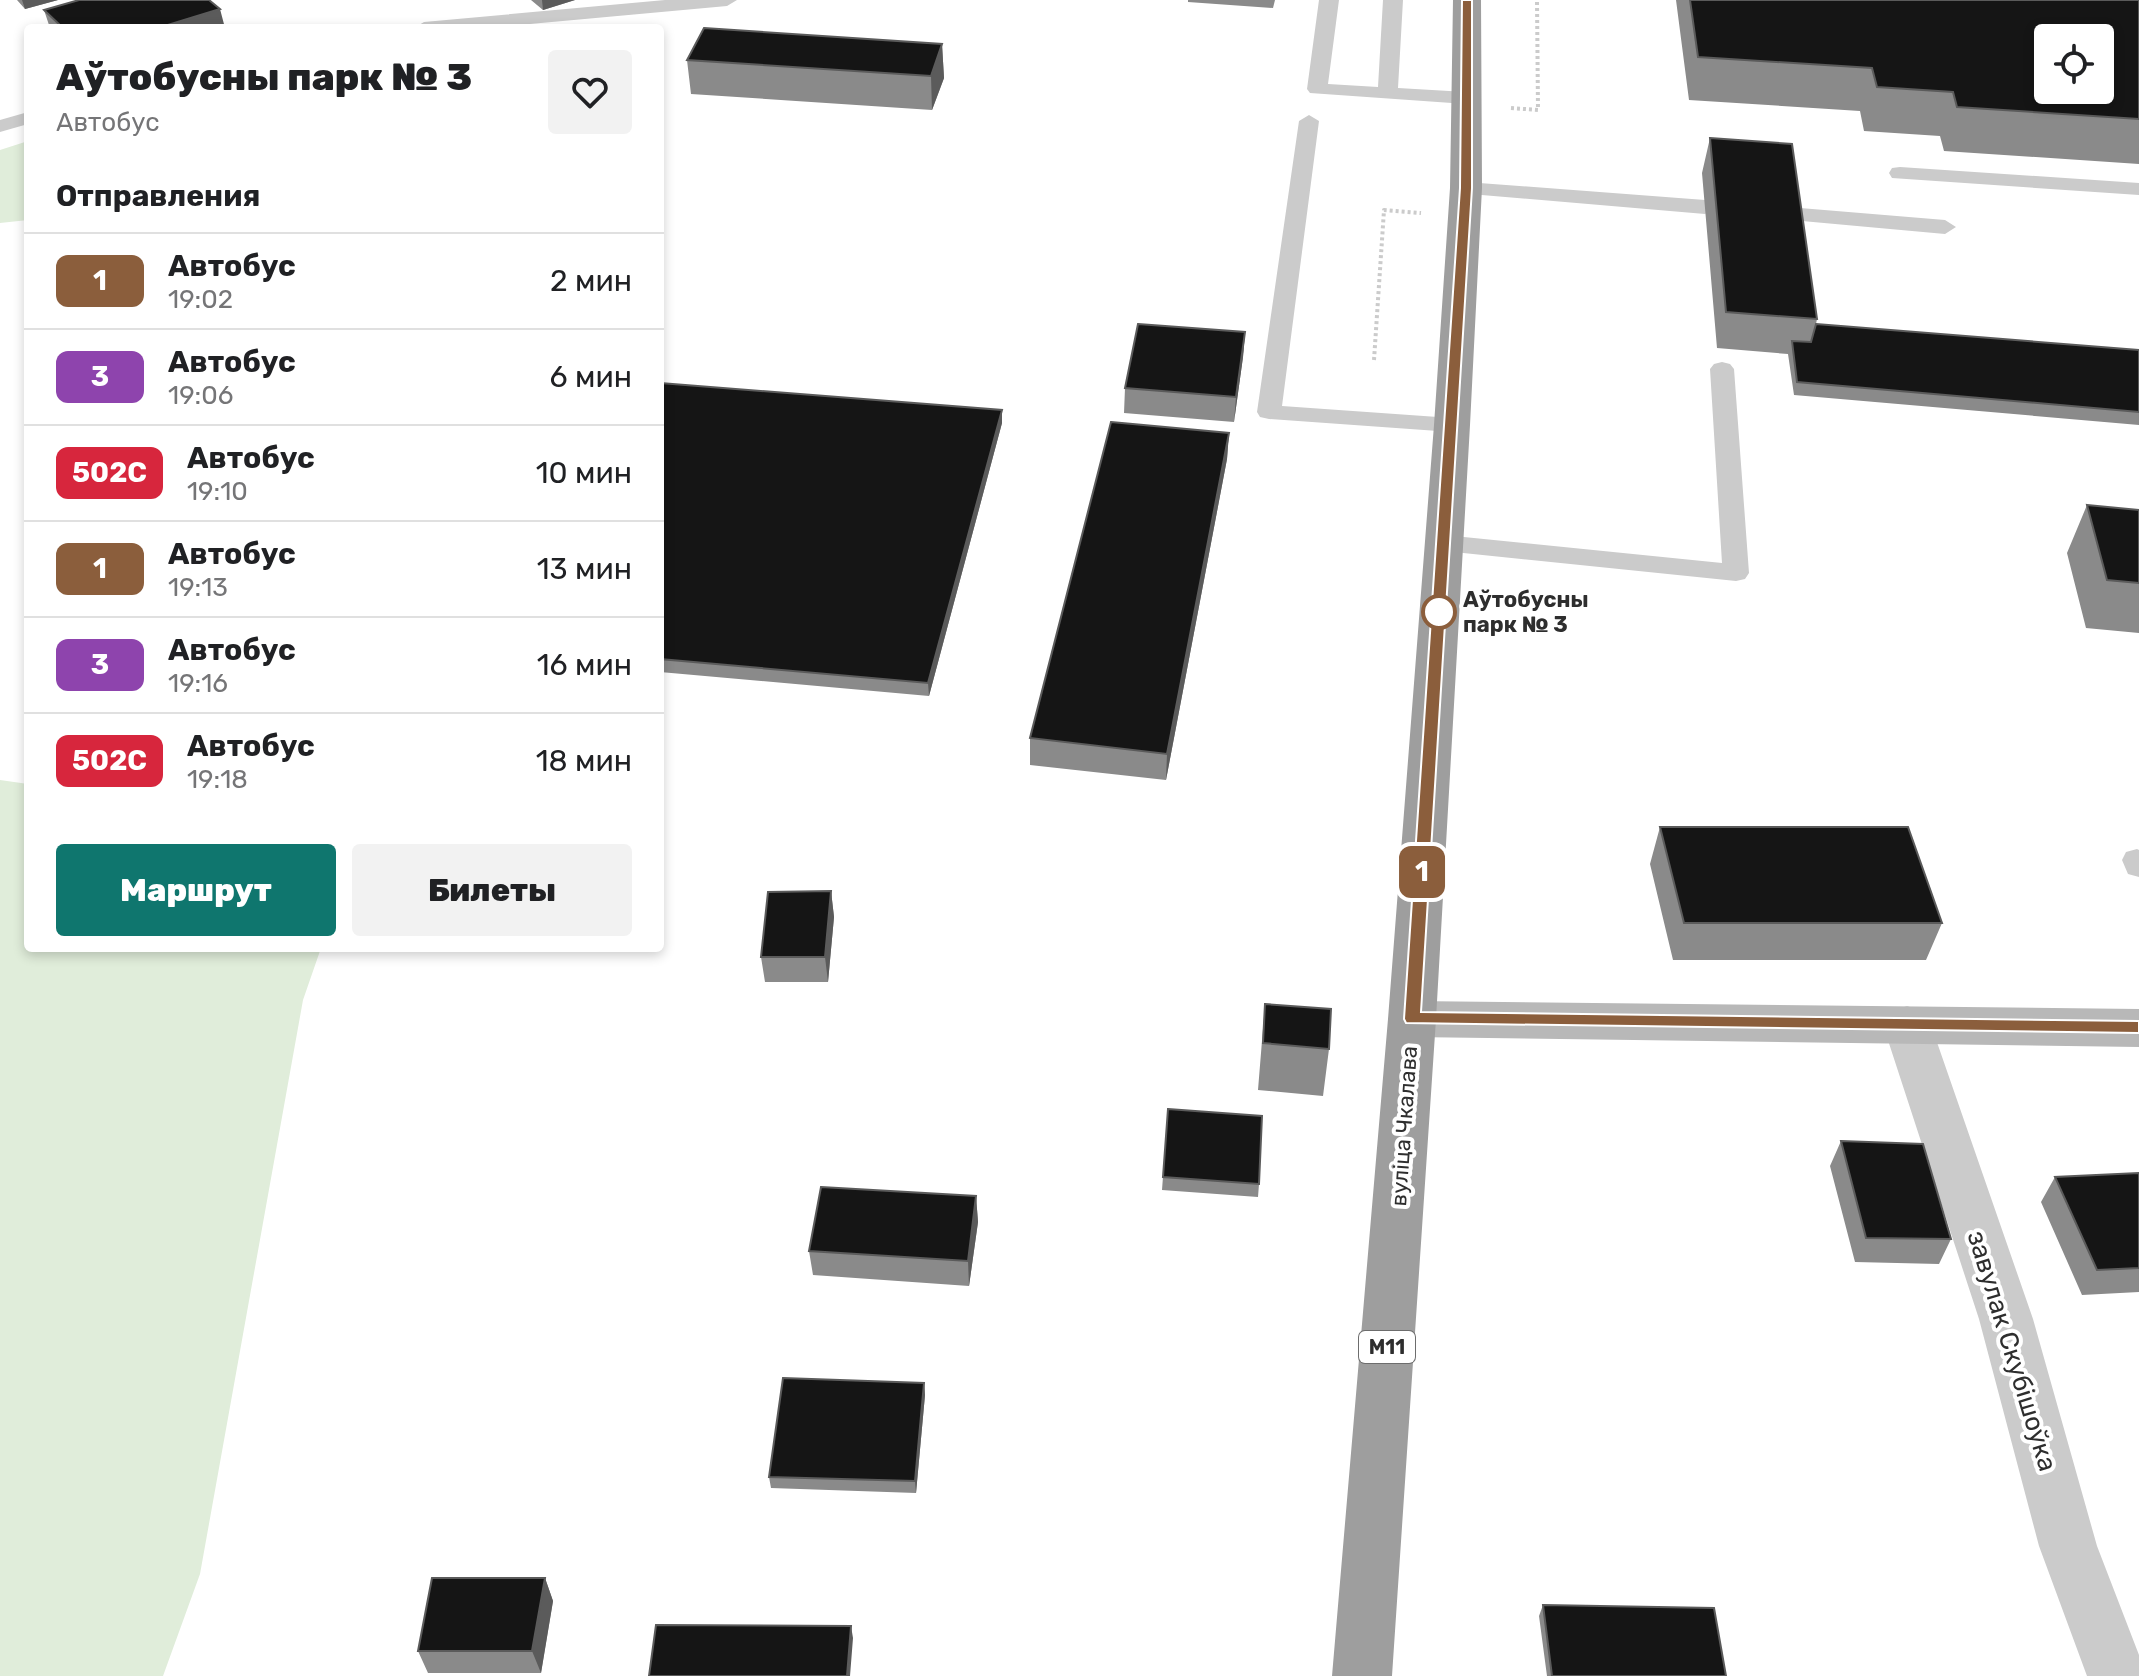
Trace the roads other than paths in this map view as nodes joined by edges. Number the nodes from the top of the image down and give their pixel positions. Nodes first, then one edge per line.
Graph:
1 (727, 0) edge
2 (1329, 0) edge
3 (1393, 0) edge
4 (1467, 0) edge
5 (467, 24) edge
6 (1388, 93) junction
7 (1466, 98) junction
8 (24, 119) edge
9 (1309, 121) dead end
10 (0, 126) edge
11 (1900, 173) dead end
12 (2139, 189) edge
13 (1465, 202) junction
14 (1705, 207) dead end
15 (1788, 214) edge
16 (1945, 227) dead end
17 (1722, 369) dead end
18 (1452, 425) junction
19 (1444, 543) junction
20 (1412, 1019) junction
21 (1907, 1025) junction
22 (2139, 1028) edge
23 (1362, 1676) edge
24 (2117, 1676) edge

1 - 5 lane
2 - 6 lane
3 - 6 lane
4 - 7 highway, вуліца Чкалава / М11
6 - 7 lane
7 - 13 highway, вуліца Чкалава / М11
8 - 10 lane
9 - 18 lane
11 - 12 lane
13 - 14 lane
13 - 18 highway, вуліца Чкалава / М11
15 - 16 lane
17 - 19 lane
18 - 19 highway, вуліца Чкалава / М11
19 - 20 highway, вуліца Чкалава / М11
20 - 21 main road
20 - 23 highway, вуліца Чкалава / М11
21 - 22 main road
21 - 24 street, завулак Скубішоўка

